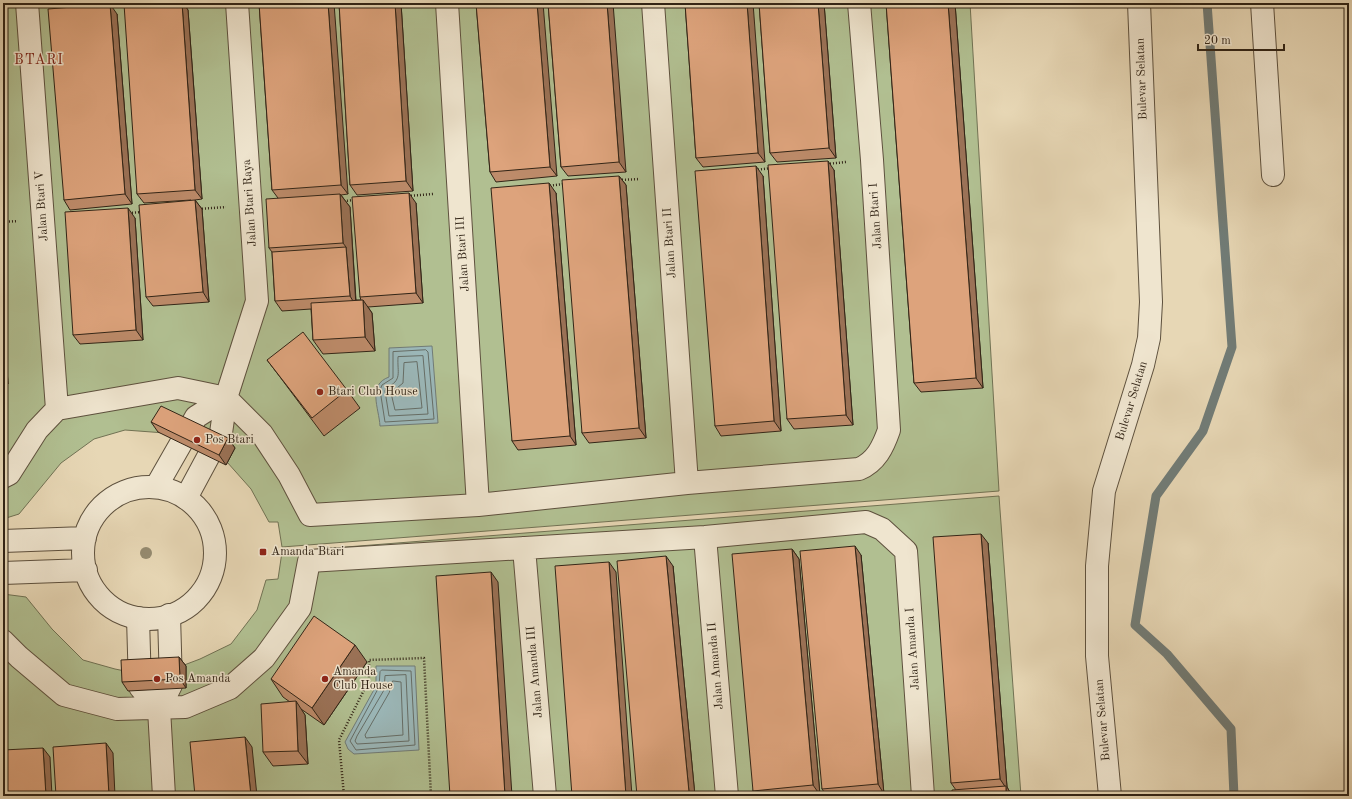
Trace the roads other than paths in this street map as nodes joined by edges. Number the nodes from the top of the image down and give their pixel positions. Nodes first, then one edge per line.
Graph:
1 (27, 3) edge
2 (237, 3) edge
3 (447, 3) edge
4 (653, 3) edge
5 (859, 3) edge
6 (1139, 3) edge
7 (1262, 3) edge
8 (1273, 175) dead end
9 (226, 398) junction
10 (57, 408) junction
11 (3, 477) edge
12 (687, 483) junction
13 (156, 487) junction
14 (186, 498) junction
15 (478, 505) junction
16 (705, 537) junction
17 (85, 538) junction
18 (3, 541) edge
19 (524, 548) junction
20 (86, 570) junction
21 (3, 573) edge
22 (169, 615) junction
23 (138, 618) junction
24 (3, 641) edge
25 (158, 708) junction
26 (164, 796) edge
27 (545, 796) edge
28 (727, 796) edge
29 (923, 796) edge
30 (1110, 796) edge

1 - 10 street, Jalan Btari V
2 - 9 street, Jalan Btari Raya
3 - 15 street, Jalan Btari III
4 - 12 street, Jalan Btari II
5 - 12 street, Jalan Btari I
6 - 30 street, Bulevar Selatan
7 - 8 street
9 - 10 street
9 - 13 street
9 - 14 street, Jalan Btari Raya
9 - 15 street
10 - 11 street
12 - 15 street
13 - 14 street
13 - 17 street
14 - 22 street
16 - 19 street
16 - 28 street, Jalan Amanda II
16 - 29 street, Jalan Amanda I
17 - 18 street
17 - 20 street
19 - 25 street
19 - 27 street, Jalan Amanda III
20 - 21 street
20 - 23 street
22 - 23 street
22 - 25 street
23 - 25 street
24 - 25 street
25 - 26 street

